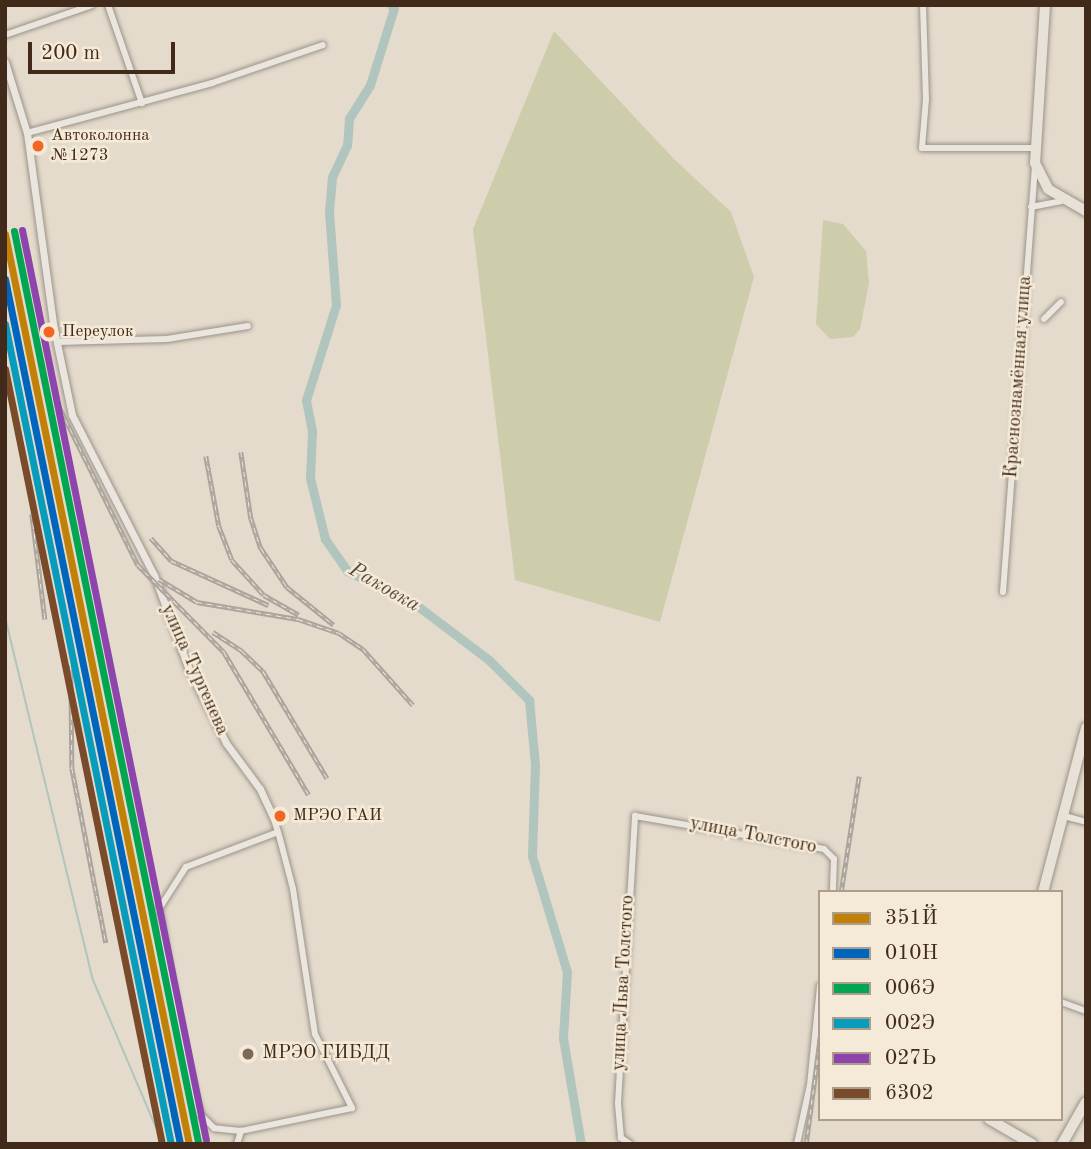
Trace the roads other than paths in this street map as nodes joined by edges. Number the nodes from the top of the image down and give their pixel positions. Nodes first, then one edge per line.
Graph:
1 (92, 5) edge
2 (108, 5) edge
3 (923, 5) edge
4 (1045, 5) edge
5 (5, 35) edge
6 (323, 45) dead end
7 (5, 62) edge
8 (142, 103) junction
9 (27, 132) junction
10 (1036, 148) junction
11 (1035, 163) junction
12 (1061, 201) junction
13 (1031, 207) junction
14 (1086, 211) edge
15 (1061, 302) dead end
16 (1044, 319) dead end
17 (248, 326) dead end
18 (57, 342) junction
19 (1003, 592) dead end
20 (1086, 728) edge
21 (635, 816) joint
22 (1063, 816) junction
23 (274, 819) joint
24 (1086, 822) edge
25 (278, 832) junction
26 (833, 890) edge
27 (1044, 890) edge
28 (1063, 1003) edge
29 (818, 1006) edge
30 (1086, 1011) edge
31 (1086, 1102) edge
32 (987, 1121) edge
33 (241, 1131) junction
34 (237, 1144) edge
35 (630, 1144) edge
36 (797, 1144) edge
37 (1032, 1144) edge
38 (1062, 1144) edge

1 - 5 street
2 - 8 street
3 - 10 street
4 - 10 highway, Краснознамённая улица
6 - 8 street
7 - 9 street, улица Тургенева
8 - 9 street
9 - 18 street, улица Тургенева
10 - 11 highway, Краснознамённая улица
11 - 12 highway, Краснознамённая улица
11 - 13 street, Краснознамённая улица
12 - 13 street
12 - 14 highway
13 - 19 street, Краснознамённая улица
15 - 16 street
17 - 18 street
18 - 23 street, улица Тургенева
20 - 22 highway
21 - 26 street, улица Толстого
21 - 35 street, улица Льва Толстого
22 - 24 street
22 - 27 highway
23 - 25 street, улица Тургенева
25 - 33 street, улица Тургенева
25 - 33 street
28 - 30 street
29 - 36 street
31 - 38 highway
32 - 37 highway
33 - 34 street

